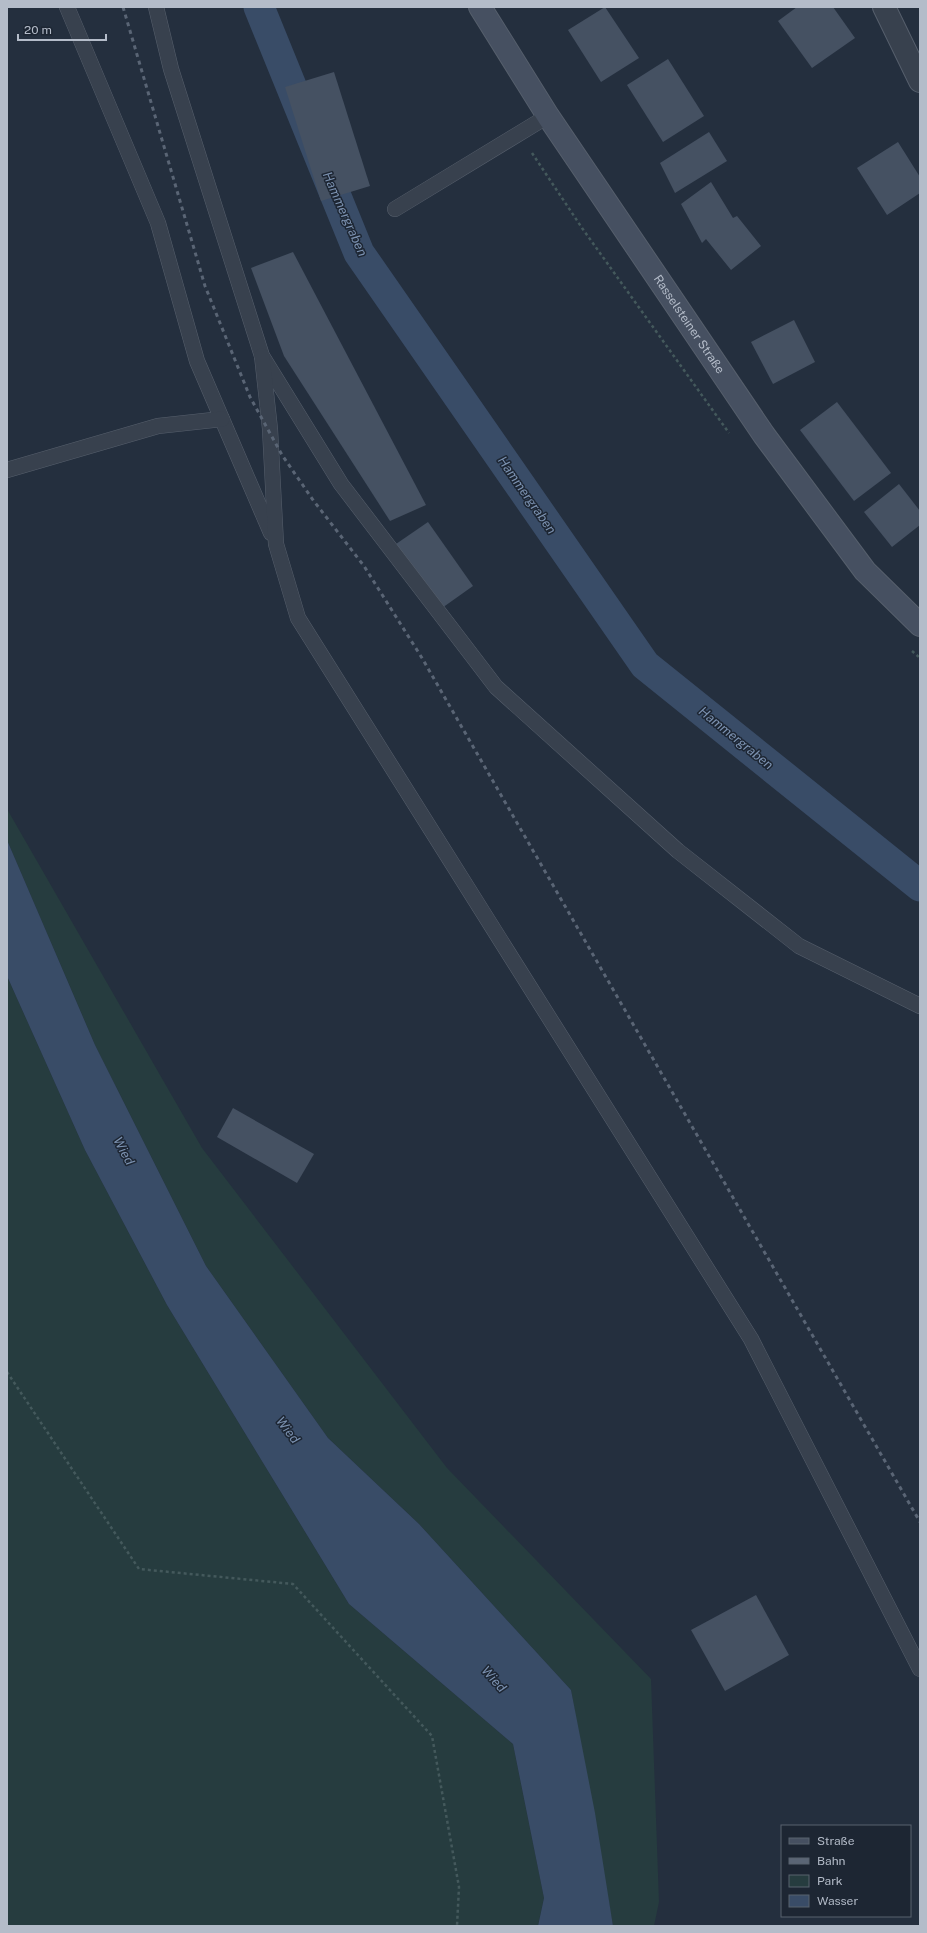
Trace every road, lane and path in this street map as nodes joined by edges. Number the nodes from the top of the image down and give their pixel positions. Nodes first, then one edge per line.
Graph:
1 (67, 7) edge
2 (156, 7) edge
3 (480, 7) edge
4 (884, 7) edge
5 (920, 81) edge
6 (548, 116) junction
7 (395, 209) dead end
8 (262, 356) junction
9 (222, 419) junction
10 (7, 470) edge
11 (276, 544) junction
12 (920, 625) edge
13 (920, 1006) edge
14 (7, 1372) edge
15 (920, 1669) edge
16 (457, 1926) edge

1 - 9 lane
2 - 8 lane
3 - 6 main road, Rasselsteiner Straße
4 - 5 street
6 - 7 lane
6 - 12 main road, Rasselsteiner Straße
8 - 11 lane
8 - 13 lane
9 - 10 lane
9 - 11 lane
11 - 15 lane
14 - 16 path

